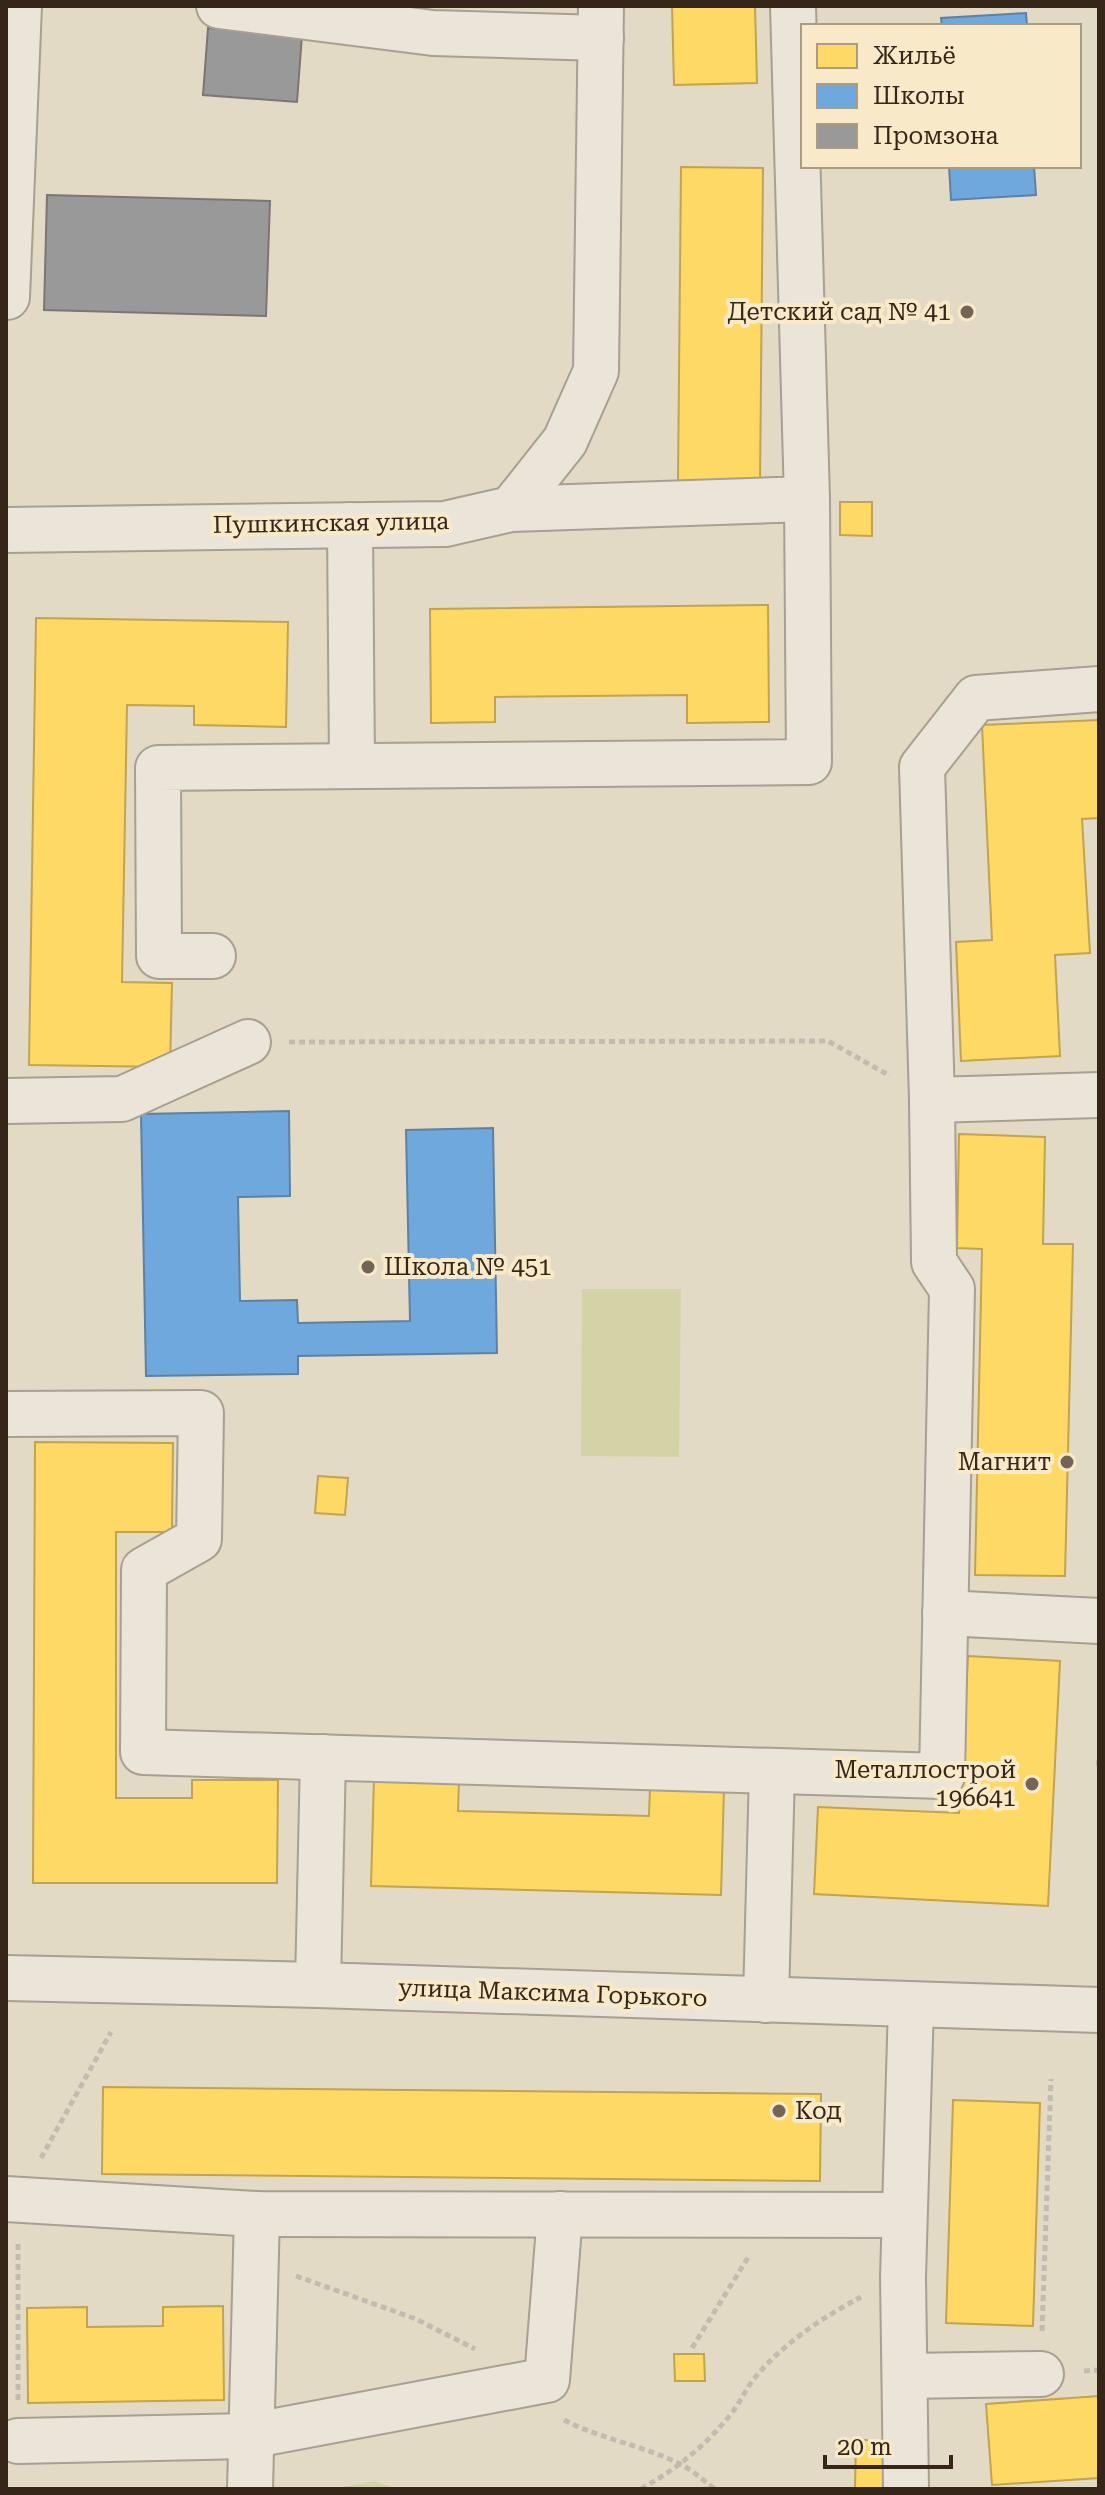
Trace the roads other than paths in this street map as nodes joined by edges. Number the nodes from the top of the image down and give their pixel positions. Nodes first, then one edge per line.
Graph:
1 (19, 6) edge
2 (219, 6) edge
3 (793, 6) edge
4 (601, 22) edge
5 (7, 297) edge
6 (807, 499) junction
7 (511, 509) junction
8 (350, 525) junction
9 (6, 530) edge
10 (1099, 689) edge
11 (352, 766) junction
12 (213, 956) dead end
13 (248, 1042) road end
14 (1099, 1095) edge
15 (932, 1100) junction
16 (6, 1101) edge
17 (6, 1414) edge
18 (945, 1613) junction
19 (1099, 1621) edge
20 (323, 1757) junction
21 (772, 1771) junction
22 (6, 1978) edge
23 (318, 1985) junction
24 (766, 2000) junction
25 (911, 2005) junction
26 (1099, 2010) edge
27 (12, 2199) edge
28 (257, 2214) junction
29 (560, 2214) junction
30 (904, 2215) junction
31 (1041, 2374) road end
32 (905, 2376) junction
33 (249, 2436) junction
34 (18, 2441) road end
35 (250, 2489) edge
36 (906, 2489) edge

1 - 5 street
2 - 4 street
3 - 6 street
4 - 7 street
6 - 7 street, Пушкинская улица
6 - 11 street
7 - 8 street, Пушкинская улица
8 - 9 street, Пушкинская улица
8 - 11 street
10 - 15 street
11 - 12 street
13 - 16 street
14 - 15 street
15 - 18 street
17 - 20 street
18 - 19 street
18 - 21 street
20 - 21 street
20 - 23 street
21 - 24 street
22 - 23 street, улица Максима Горького
23 - 24 street, улица Максима Горького
24 - 25 street, улица Максима Горького
25 - 26 street, улица Максима Горького
25 - 30 street
27 - 28 street
28 - 29 street
28 - 33 street
29 - 30 street
29 - 33 street
30 - 32 street
31 - 32 street
32 - 36 street
33 - 34 street
33 - 35 street

